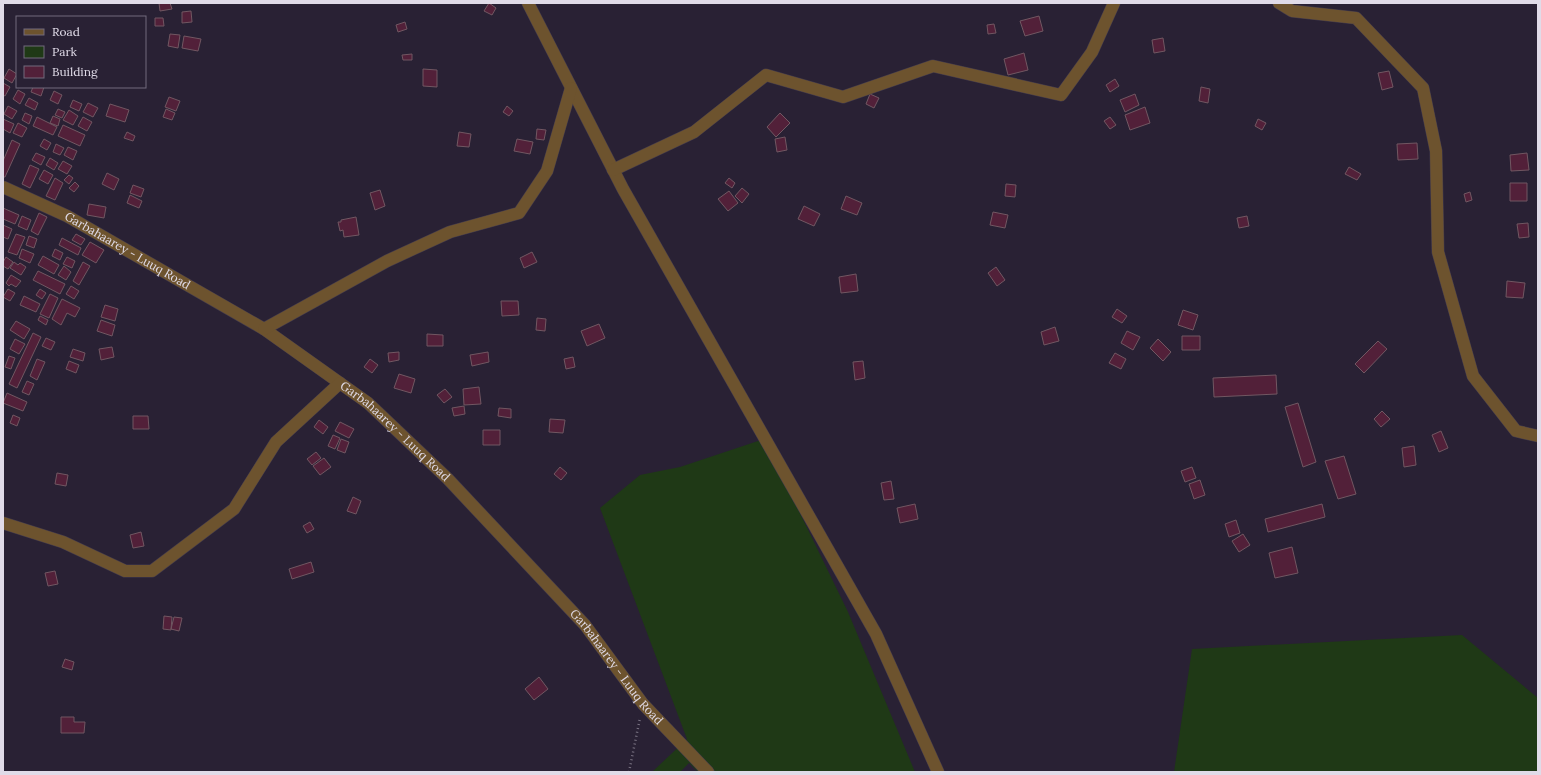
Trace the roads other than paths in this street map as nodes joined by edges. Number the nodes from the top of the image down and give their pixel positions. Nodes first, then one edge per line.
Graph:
1 (528, 3) edge
2 (1114, 3) edge
3 (1279, 3) edge
4 (571, 88) junction
5 (613, 170) junction
6 (3, 187) edge
7 (264, 329) junction
8 (340, 383) junction
9 (1538, 436) edge
10 (3, 523) edge
11 (708, 772) edge
12 (938, 772) edge

1 - 4 street
2 - 5 street
3 - 9 street
4 - 5 street
4 - 7 street
5 - 12 street
6 - 7 street, Garbahaarey - Luuq Road
7 - 8 street, Garbahaarey - Luuq Road
8 - 10 street
8 - 11 street, Garbahaarey - Luuq Road

